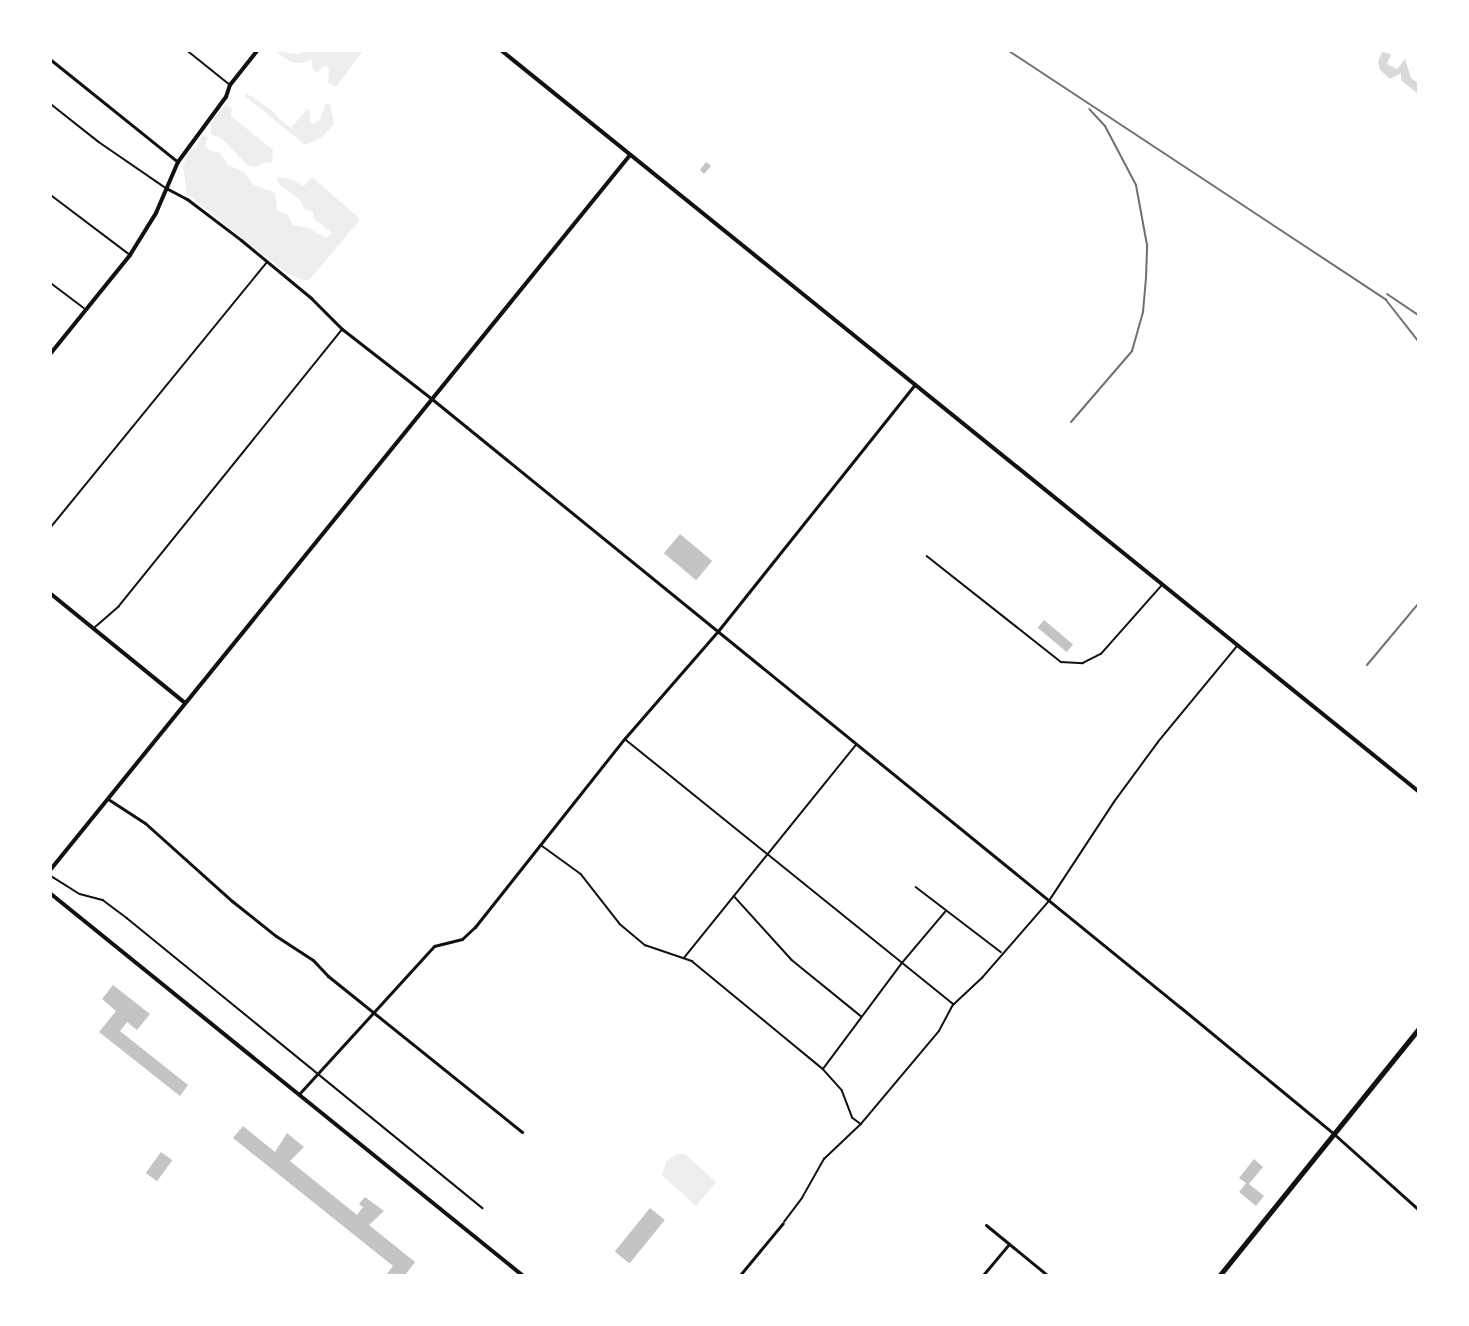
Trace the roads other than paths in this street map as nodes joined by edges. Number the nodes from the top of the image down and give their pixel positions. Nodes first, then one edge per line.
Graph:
1 (188, 51) edge
2 (257, 51) edge
3 (502, 51) edge
4 (51, 60) edge
5 (230, 85) junction
6 (51, 104) edge
7 (630, 154) junction
8 (178, 162) junction
9 (166, 188) junction
10 (51, 195) edge
11 (130, 255) junction
12 (266, 262) junction
13 (51, 283) edge
14 (87, 311) junction
15 (342, 329) junction
16 (51, 353) edge
17 (915, 384) junction
18 (432, 399) junction
19 (51, 527) edge
20 (927, 556) dead end
21 (1162, 585) junction
22 (51, 594) edge
23 (93, 628) junction
24 (718, 631) junction
25 (1237, 646) junction
26 (185, 703) junction
27 (625, 738) junction
28 (856, 744) junction
29 (1418, 792) edge
30 (107, 799) junction
31 (540, 844) junction
32 (768, 854) junction
33 (51, 869) edge
34 (51, 876) edge
35 (916, 887) dead end
36 (51, 894) edge
37 (734, 896) junction
38 (1049, 902) junction
39 (945, 912) junction
40 (1002, 953) junction
41 (684, 958) junction
42 (902, 963) junction
43 (953, 1005) junction
44 (374, 1013) junction
45 (862, 1017) junction
46 (1418, 1030) edge
47 (823, 1069) junction
48 (316, 1072) junction
49 (298, 1094) junction
50 (861, 1124) junction
51 (522, 1132) dead end
52 (1334, 1134) junction
53 (483, 1208) dead end
54 (1418, 1209) edge
55 (783, 1223) joint
56 (986, 1225) dead end
57 (1009, 1244) junction
58 (522, 1275) edge
59 (740, 1275) edge
60 (983, 1275) edge
61 (1047, 1275) edge
62 (1220, 1275) edge

1 - 5 lane
2 - 5 street
3 - 7 street
4 - 8 street
5 - 8 street
6 - 9 lane
7 - 17 street
7 - 18 street
8 - 9 street
9 - 11 street
9 - 12 street
10 - 11 lane
11 - 14 street
12 - 15 street
12 - 19 lane
13 - 14 lane
14 - 16 street
15 - 18 street
15 - 23 lane
17 - 21 street
17 - 24 street
18 - 24 street
18 - 26 street
20 - 21 lane
21 - 25 street
22 - 23 street
23 - 26 street
24 - 27 street
24 - 28 street
25 - 29 street
25 - 38 lane
26 - 30 street
27 - 31 street
27 - 32 lane
28 - 32 lane
28 - 38 street
30 - 33 street
30 - 44 street
31 - 41 lane
31 - 44 street
32 - 37 lane
32 - 42 lane
34 - 48 lane
35 - 39 lane
36 - 49 street
37 - 41 lane
37 - 45 lane
38 - 40 lane
38 - 52 street
39 - 40 lane
39 - 42 lane
40 - 43 lane
41 - 47 lane
42 - 43 lane
42 - 45 lane
43 - 50 lane
44 - 48 street
44 - 51 street
45 - 47 lane
46 - 52 main road
47 - 50 lane
48 - 49 street
48 - 53 lane
49 - 58 street
50 - 55 lane
52 - 54 street
52 - 62 main road
55 - 59 street
56 - 57 street
57 - 60 street
57 - 61 street

